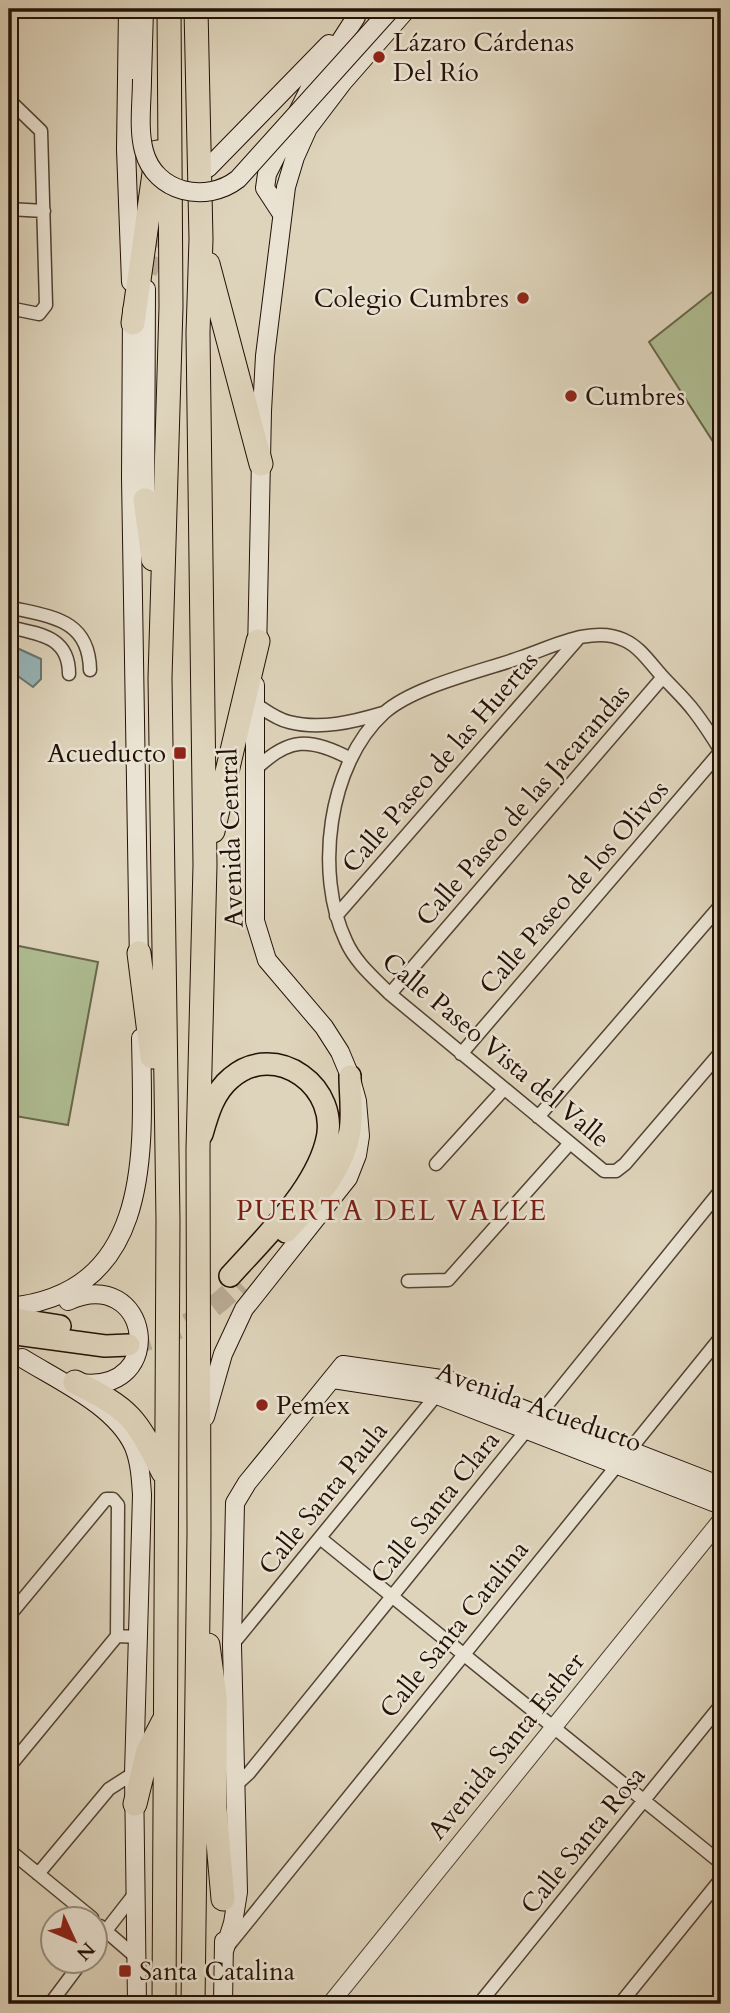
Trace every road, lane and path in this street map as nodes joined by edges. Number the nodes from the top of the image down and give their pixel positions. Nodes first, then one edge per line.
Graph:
1 (128, 9) edge
2 (144, 9) edge
3 (169, 9) edge
4 (196, 9) edge
5 (391, 9) edge
6 (407, 9) edge
7 (360, 13) edge
8 (170, 62) junction
9 (9, 100) edge
10 (208, 168) dead end
11 (9, 209) edge
12 (44, 211) junction
13 (282, 214) junction
14 (201, 239) junction
15 (146, 279) tunnel mouth
16 (11, 311) edge
17 (133, 324) junction
18 (261, 464) junction
19 (145, 500) junction
20 (9, 607) edge
21 (9, 627) edge
22 (579, 638) junction
23 (258, 640) junction
24 (90, 670) dead end
25 (69, 674) dead end
26 (663, 677) junction
27 (160, 678) junction
28 (254, 703) junction
29 (385, 712) junction
30 (135, 713) junction
31 (303, 724) junction
32 (348, 724) junction
33 (364, 736) junction
34 (305, 743) junction
35 (721, 751) edge
36 (351, 759) junction
37 (255, 771) junction
38 (205, 864) junction
39 (721, 905) edge
40 (336, 916) junction
41 (139, 953) junction
42 (390, 994) junction
43 (721, 1052) edge
44 (461, 1054) junction
45 (350, 1076) junction
46 (504, 1089) junction
47 (538, 1117) junction
48 (570, 1143) junction
49 (198, 1149) junction
50 (166, 1153) junction
51 (436, 1164) dead end
52 (721, 1190) edge
53 (408, 1281) dead end
54 (9, 1311) edge
55 (9, 1333) edge
56 (721, 1337) edge
57 (15, 1355) edge
58 (338, 1372) junction
59 (449, 1380) junction
60 (75, 1382) junction
61 (437, 1395) junction
62 (539, 1415) junction
63 (527, 1430) junction
64 (199, 1440) junction
65 (629, 1450) junction
66 (617, 1465) junction
67 (166, 1479) junction
68 (721, 1486) edge
69 (721, 1505) edge
70 (721, 1520) edge
71 (320, 1538) junction
72 (198, 1597) junction
73 (391, 1597) junction
74 (9, 1616) edge
75 (117, 1636) junction
76 (140, 1637) junction
77 (232, 1645) junction
78 (463, 1654) junction
79 (721, 1705) edge
80 (164, 1720) junction
81 (553, 1727) junction
82 (9, 1767) edge
83 (134, 1773) junction
84 (236, 1785) junction
85 (644, 1801) junction
86 (135, 1804) junction
87 (9, 1850) edge
88 (721, 1863) edge
89 (38, 1874) junction
90 (721, 1879) edge
91 (136, 1892) junction
92 (223, 1899) joint
93 (74, 1904) edge
94 (108, 1928) edge
95 (108, 1933) edge
96 (224, 1951) junction
97 (136, 1957) junction
98 (73, 1974) edge
99 (50, 2004) edge
100 (137, 2004) edge
101 (164, 2004) edge
102 (194, 2004) edge
103 (223, 2004) edge
104 (330, 2004) edge
105 (479, 2004) edge
106 (620, 2004) edge

1 - 17 main road
2 - 5 main road, bridge
3 - 8 highway
4 - 14 highway
6 - 13 main road, Avenida Central
7 - 10 main road
7 - 13 main road
8 - 17 highway
8 - 27 highway
9 - 12 street
11 - 12 street
12 - 16 street
13 - 18 main road, Avenida Central
14 - 18 highway
14 - 38 highway
15 - 19 main road
17 - 30 main road
18 - 23 main road, Avenida Central
19 - 27 highway
19 - 30 main road
20 - 24 street
21 - 25 street
22 - 26 street, Calle Paseo Vista del Valle
22 - 29 street, Calle Paseo Vista del Valle
22 - 40 street, Calle Paseo de las Huertas
23 - 28 main road, Avenida Central
23 - 38 highway
26 - 35 street, Calle Paseo Vista del Valle
26 - 42 street, Calle Paseo de las Jacarandas
27 - 50 highway
28 - 31 street, Calle Paseo Vista del Valle
28 - 37 main road, Avenida Central
29 - 32 street, Calle Paseo Vista del Valle
29 - 33 street, Calle Paseo Vista del Valle
30 - 41 main road
31 - 32 street, Calle Paseo Vista del Valle
31 - 34 street
32 - 33 street
33 - 36 street, Calle Paseo Vista del Valle
34 - 36 street
34 - 37 street
35 - 44 street, Calle Paseo de los Olivos
36 - 40 street, Calle Paseo Vista del Valle
37 - 45 main road, Avenida Central
38 - 49 highway
39 - 47 street
40 - 42 street, Calle Paseo Vista del Valle
41 - 50 highway
41 - 54 main road
42 - 44 street, Calle Paseo Vista del Valle
43 - 48 street, Calle Paseo Vista del Valle
44 - 46 street, Calle Paseo Vista del Valle
45 - 49 main road
45 - 64 main road, Avenida Central
46 - 47 street, Calle Paseo Vista del Valle
46 - 51 street
47 - 48 street, Calle Paseo Vista del Valle
48 - 53 street
49 - 64 highway
50 - 67 highway
52 - 62 street, Calle Santa Clara
54 - 55 main road
54 - 60 main road
56 - 65 street, Calle Santa Catalina
57 - 60 main road
57 - 76 main road
58 - 59 main road, Avenida Acueducto
58 - 61 main road, Avenida Acueducto
58 - 77 main road
59 - 61 street, Calle Santa Paula
59 - 62 main road, Avenida Acueducto
60 - 67 highway
61 - 63 main road, Avenida Acueducto
61 - 71 street, Calle Santa Paula
62 - 63 street, Calle Santa Clara
62 - 65 main road, Avenida Acueducto
63 - 66 main road, Avenida Acueducto
63 - 73 street, Calle Santa Clara
64 - 72 highway
65 - 66 street, Calle Santa Catalina
65 - 68 main road, Avenida Acueducto
66 - 69 main road, Avenida Acueducto
66 - 78 street, Calle Santa Catalina
67 - 80 highway
70 - 81 street, Avenida Santa Esther
71 - 73 street
71 - 77 street, Calle Santa Paula
72 - 92 highway
72 - 102 highway
73 - 78 street
73 - 84 street, Calle Santa Clara
74 - 75 street
75 - 76 street
75 - 82 street
76 - 83 main road
77 - 84 main road
78 - 81 street
78 - 96 street, Calle Santa Catalina
79 - 85 street, Calle Santa Rosa
80 - 86 highway
80 - 101 highway
81 - 85 street
81 - 104 street, Avenida Santa Esther
83 - 86 main road
83 - 89 street
84 - 96 main road
85 - 88 street
85 - 105 street, Calle Santa Rosa
86 - 91 main road
87 - 89 street
89 - 93 street
90 - 106 street
91 - 94 street
91 - 97 main road
92 - 96 main road
95 - 97 street
96 - 103 main road
97 - 100 main road
98 - 99 street

